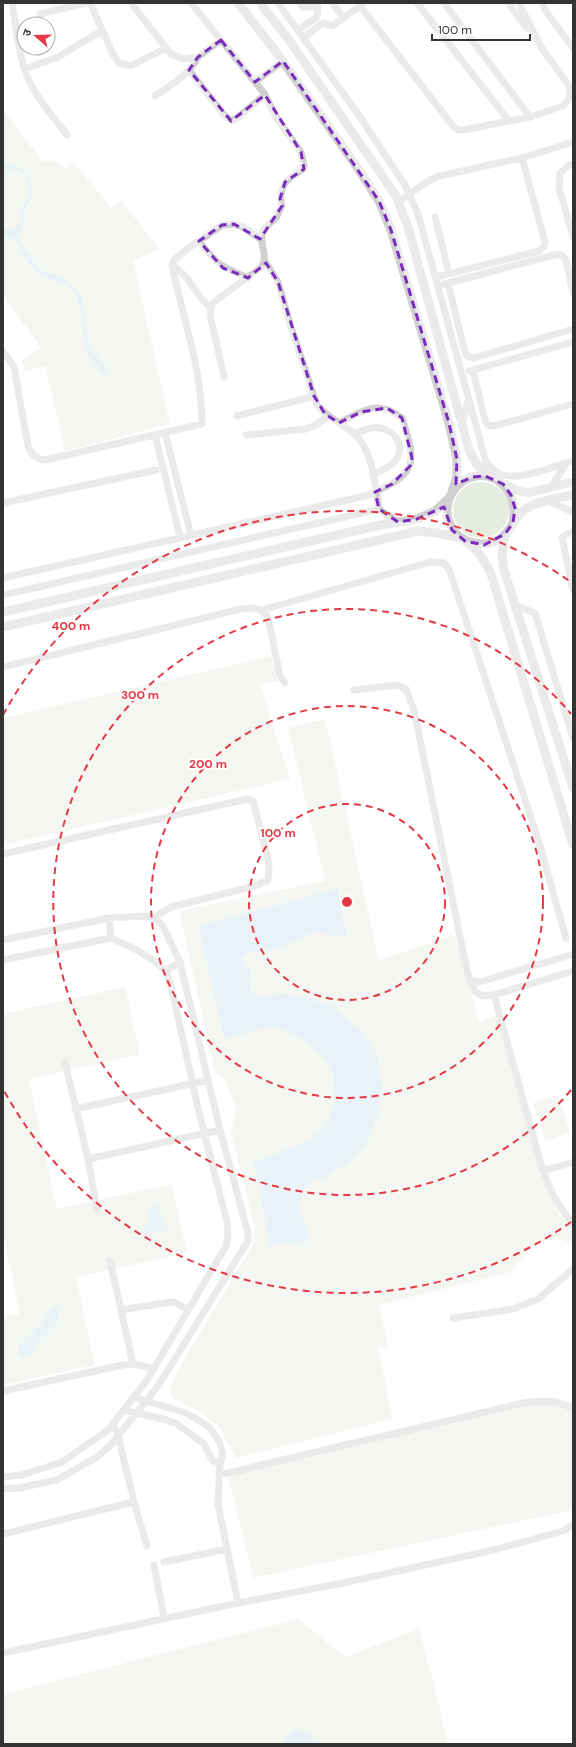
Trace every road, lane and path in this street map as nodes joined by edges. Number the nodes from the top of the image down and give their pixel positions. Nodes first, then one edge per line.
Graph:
1 (12, 3) edge
2 (85, 3) edge
3 (90, 3) edge
4 (131, 3) edge
5 (192, 3) edge
6 (238, 3) edge
7 (260, 3) edge
8 (278, 3) edge
9 (298, 3) edge
10 (332, 3) edge
11 (417, 3) edge
12 (444, 3) edge
13 (508, 3) edge
14 (519, 3) edge
15 (542, 3) edge
16 (362, 4) edge
17 (318, 5) edge
18 (40, 14) dead end
19 (344, 18) junction
20 (298, 30) junction
21 (103, 33) junction
22 (304, 38) junction
23 (221, 40) junction
24 (541, 47) junction
25 (166, 48) junction
26 (573, 48) edge
27 (198, 57) junction
28 (283, 61) junction
29 (25, 69) junction
30 (189, 70) junction
31 (255, 82) junction
32 (265, 95) junction
33 (155, 96) dead end
34 (530, 117) junction
35 (509, 122) junction
36 (66, 135) dead end
37 (573, 142) edge
38 (522, 158) junction
39 (573, 164) edge
40 (410, 194) junction
41 (399, 202) junction
42 (435, 216) dead end
43 (573, 236) edge
44 (262, 240) junction
45 (199, 241) junction
46 (265, 261) junction
47 (172, 266) junction
48 (449, 274) junction
49 (436, 277) junction
50 (248, 278) junction
51 (448, 283) junction
52 (438, 286) junction
53 (573, 292) edge
54 (211, 307) junction
55 (573, 329) edge
56 (573, 342) edge
57 (3, 351) edge
58 (473, 370) junction
59 (463, 373) junction
60 (224, 377) dead end
61 (314, 396) junction
62 (469, 396) junction
63 (573, 404) edge
64 (237, 416) dead end
65 (328, 416) junction
66 (339, 423) junction
67 (462, 423) junction
68 (165, 433) junction
69 (354, 434) junction
70 (155, 435) junction
71 (246, 435) dead end
72 (570, 462) edge
73 (156, 470) dead end
74 (372, 474) junction
75 (494, 479) junction
76 (573, 482) edge
77 (551, 487) junction
78 (375, 492) junction
79 (450, 495) junction
80 (573, 495) edge
81 (548, 501) junction
82 (3, 503) edge
83 (379, 509) junction
84 (573, 512) edge
85 (398, 522) junction
86 (513, 522) junction
87 (573, 531) edge
88 (505, 534) junction
89 (191, 535) junction
90 (180, 538) junction
91 (463, 540) junction
92 (3, 578) edge
93 (573, 590) edge
94 (3, 595) edge
95 (516, 605) junction
96 (262, 610) junction
97 (3, 612) edge
98 (3, 627) edge
99 (3, 667) edge
100 (285, 683) dead end
101 (354, 690) dead end
102 (573, 738) edge
103 (573, 788) edge
104 (573, 845) edge
105 (3, 854) edge
106 (154, 917) junction
107 (109, 918) junction
108 (111, 938) junction
109 (566, 938) dead end
110 (3, 940) edge
111 (573, 954) edge
112 (3, 960) edge
113 (180, 962) junction
114 (166, 971) junction
115 (573, 971) edge
116 (471, 981) junction
117 (494, 995) junction
118 (65, 1062) dead end
119 (209, 1080) junction
120 (193, 1083) junction
121 (75, 1109) junction
122 (220, 1130) junction
123 (204, 1134) junction
124 (88, 1159) junction
125 (573, 1162) edge
126 (543, 1171) junction
127 (97, 1210) dead end
128 (573, 1224) edge
129 (110, 1261) dead end
130 (573, 1269) edge
131 (121, 1310) junction
132 (188, 1310) junction
133 (453, 1318) dead end
134 (133, 1364) junction
135 (153, 1368) junction
136 (3, 1391) edge
137 (133, 1397) junction
138 (146, 1402) junction
139 (573, 1408) edge
140 (124, 1410) junction
141 (136, 1414) junction
142 (113, 1424) junction
143 (118, 1436) junction
144 (220, 1464) junction
145 (219, 1475) junction
146 (3, 1477) edge
147 (3, 1489) edge
148 (134, 1502) junction
149 (573, 1525) edge
150 (3, 1534) edge
151 (147, 1546) dead end
152 (227, 1549) junction
153 (164, 1562) dead end
154 (154, 1565) dead end
155 (238, 1603) junction
156 (164, 1618) junction
157 (3, 1653) edge

1 - 29 street
2 - 18 street
3 - 21 street
4 - 25 street
5 - 23 street
6 - 28 street
7 - 41 street
8 - 20 street
9 - 17 street
10 - 19 street
11 - 35 street
12 - 34 street
13 - 24 street
14 - 24 street
15 - 26 street
16 - 19 street
16 - 35 street
17 - 20 street
19 - 22 street
20 - 22 street
21 - 25 street
21 - 29 street
22 - 40 street
23 - 27 street
23 - 31 street
24 - 34 street
25 - 27 street
27 - 30 street
28 - 31 street
28 - 79 street
29 - 36 street
30 - 32 street
30 - 33 street
31 - 32 street
32 - 44 street
34 - 35 street
37 - 38 street
38 - 40 street
38 - 48 street
39 - 43 street
40 - 41 street
40 - 49 street
41 - 67 street
42 - 48 street
44 - 45 street
44 - 46 street
45 - 47 street
45 - 50 street
46 - 50 street
46 - 61 street
47 - 54 street
47 - 68 street
48 - 49 street
49 - 52 street
50 - 54 street
51 - 52 street
51 - 53 street
51 - 55 street
52 - 59 street
54 - 60 street
56 - 58 street
57 - 70 street
58 - 59 street
58 - 63 street
59 - 62 street
61 - 64 street
61 - 65 street
62 - 67 street
62 - 72 street
65 - 66 street
65 - 71 street
66 - 69 street
66 - 78 street
67 - 75 street
68 - 70 street
68 - 89 street
69 - 74 street
69 - 74 street
70 - 90 street
72 - 77 street
73 - 82 street
74 - 78 street
75 - 77 street
75 - 79 street
75 - 86 street
76 - 77 street
78 - 83 street
78 - 89 street
79 - 85 street
79 - 91 street
80 - 81 street
81 - 84 street
81 - 86 street
83 - 85 street
83 - 94 street
85 - 97 street
86 - 88 street
87 - 93 street
88 - 91 street
88 - 95 street
89 - 90 street
90 - 92 street
91 - 98 street
91 - 104 street
95 - 102 street
95 - 103 street
96 - 99 street
96 - 100 street
96 - 109 street
101 - 116 street
105 - 106 street
106 - 107 street
106 - 113 street
107 - 108 street
107 - 110 street
108 - 112 street
108 - 114 street
111 - 116 street
113 - 114 street
113 - 119 street
114 - 120 street
115 - 117 street
116 - 117 street
117 - 126 street
118 - 121 street
119 - 120 street
119 - 122 street
120 - 121 street
120 - 123 street
121 - 124 street
122 - 123 street
122 - 138 street
123 - 124 street
123 - 132 street
124 - 127 street
125 - 126 street
126 - 128 street
129 - 131 street
130 - 133 street
131 - 132 street
131 - 134 street
132 - 135 street
134 - 135 street
134 - 136 street
135 - 137 street
137 - 138 street
137 - 140 street
138 - 141 street
138 - 144 street
139 - 145 street
140 - 141 street
140 - 142 street
141 - 143 street
141 - 144 street
142 - 143 street
142 - 146 street
143 - 147 street
143 - 148 street
144 - 145 street
145 - 152 street
148 - 150 street
148 - 151 street
149 - 155 street
152 - 153 street
152 - 155 street
154 - 156 street
155 - 156 street
156 - 157 street

